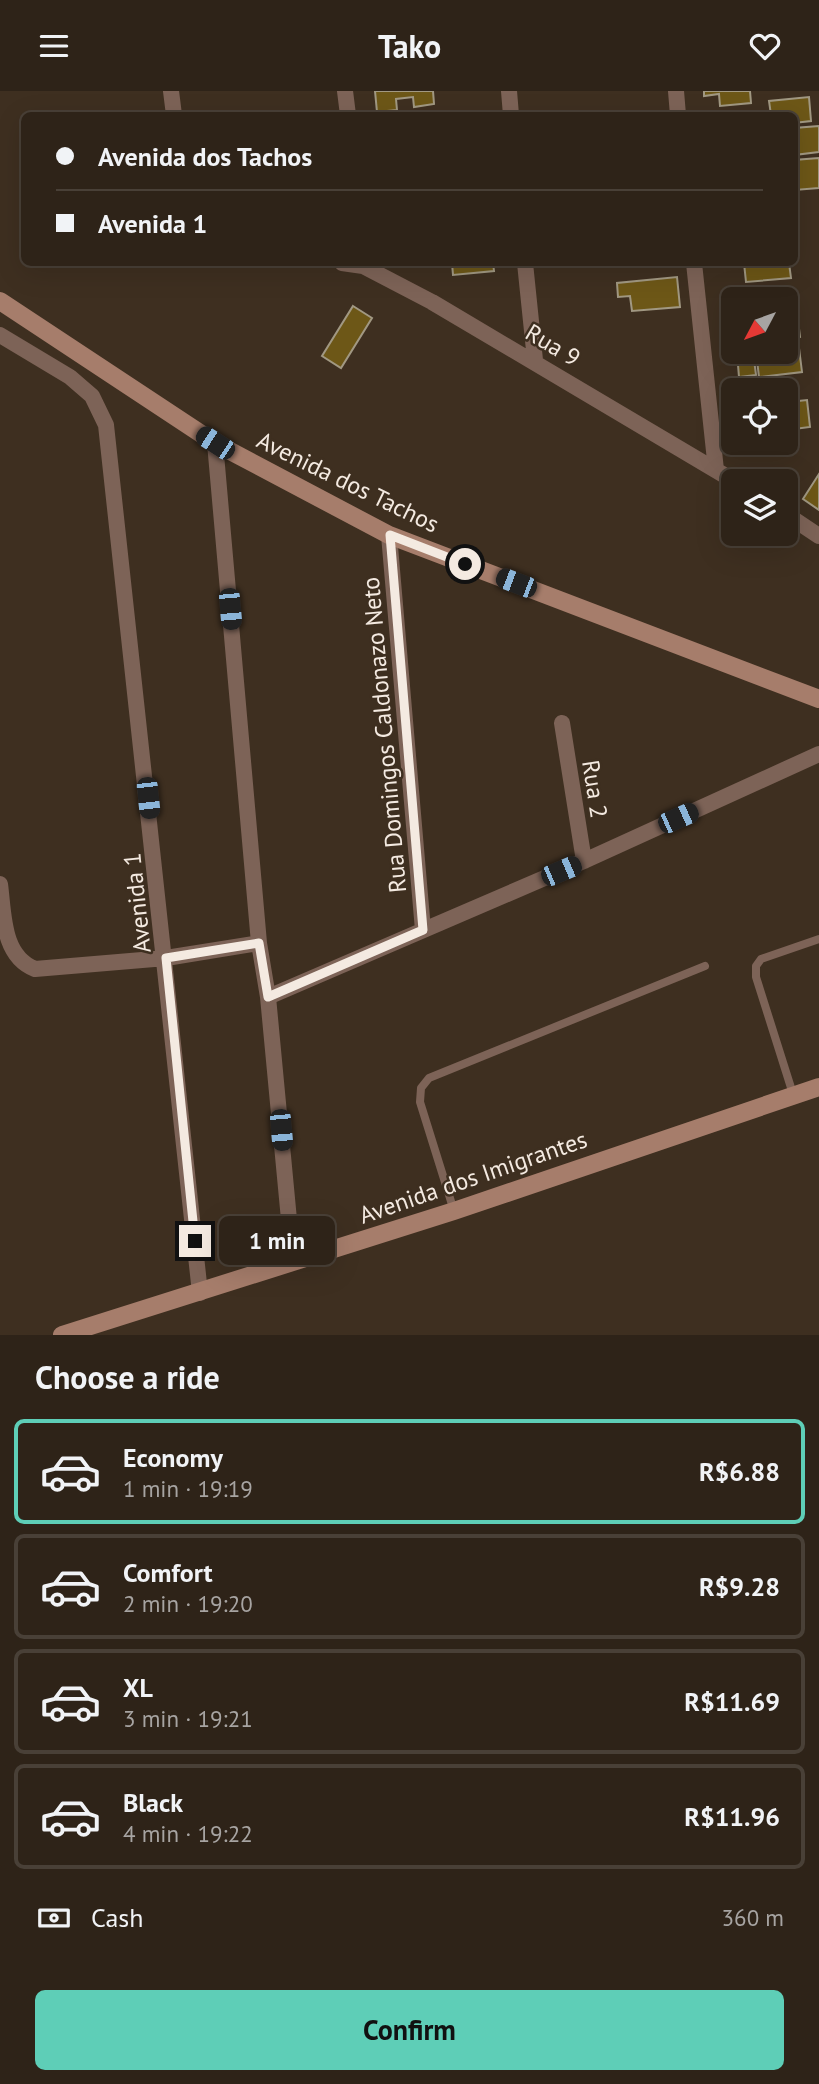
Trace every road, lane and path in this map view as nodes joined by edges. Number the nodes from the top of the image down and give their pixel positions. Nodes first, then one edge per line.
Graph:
1 (171, 91) edge
2 (345, 91) edge
3 (509, 91) edge
4 (676, 91) edge
5 (174, 112) edge
6 (348, 112) edge
7 (511, 112) edge
8 (678, 112) edge
9 (367, 266) edge
10 (525, 266) edge
11 (694, 266) edge
12 (0, 301) edge
13 (0, 335) edge
14 (535, 360) junction
15 (215, 443) junction
16 (716, 470) junction
17 (721, 473) edge
18 (798, 522) edge
19 (390, 535) junction
20 (819, 535) edge
21 (819, 699) edge
22 (562, 723) dead end
23 (819, 754) edge
24 (584, 861) junction
25 (0, 884) edge
26 (423, 930) junction
27 (819, 939) edge
28 (259, 943) junction
29 (166, 958) junction
30 (705, 966) dead end
31 (268, 997) junction
32 (819, 1087) edge
33 (793, 1094) junction
34 (454, 1211) junction
35 (293, 1262) junction
36 (200, 1293) junction
37 (62, 1335) edge

1 - 5 street
2 - 6 street
3 - 7 street
4 - 8 street
9 - 14 street, Rua 9
10 - 14 street
11 - 16 street
12 - 15 street, Avenida dos Tachos
13 - 29 street, Avenida 1
14 - 16 street, Rua 9
15 - 19 street, Avenida dos Tachos
15 - 28 street
16 - 17 street, Rua 9
18 - 20 street
19 - 21 street, Avenida dos Tachos
19 - 26 street, Rua Domingos Caldonazo Neto
22 - 24 street, Rua 2
23 - 24 street
24 - 26 street
25 - 29 street
26 - 31 street
27 - 33 lane
28 - 29 street
28 - 31 street
29 - 36 street, Avenida 1
30 - 34 lane
31 - 35 street
32 - 33 street, Avenida dos Imigrantes
33 - 34 street, Avenida dos Imigrantes
34 - 35 street, Avenida dos Imigrantes
35 - 36 street, Avenida dos Imigrantes
36 - 37 street, Avenida dos Imigrantes

